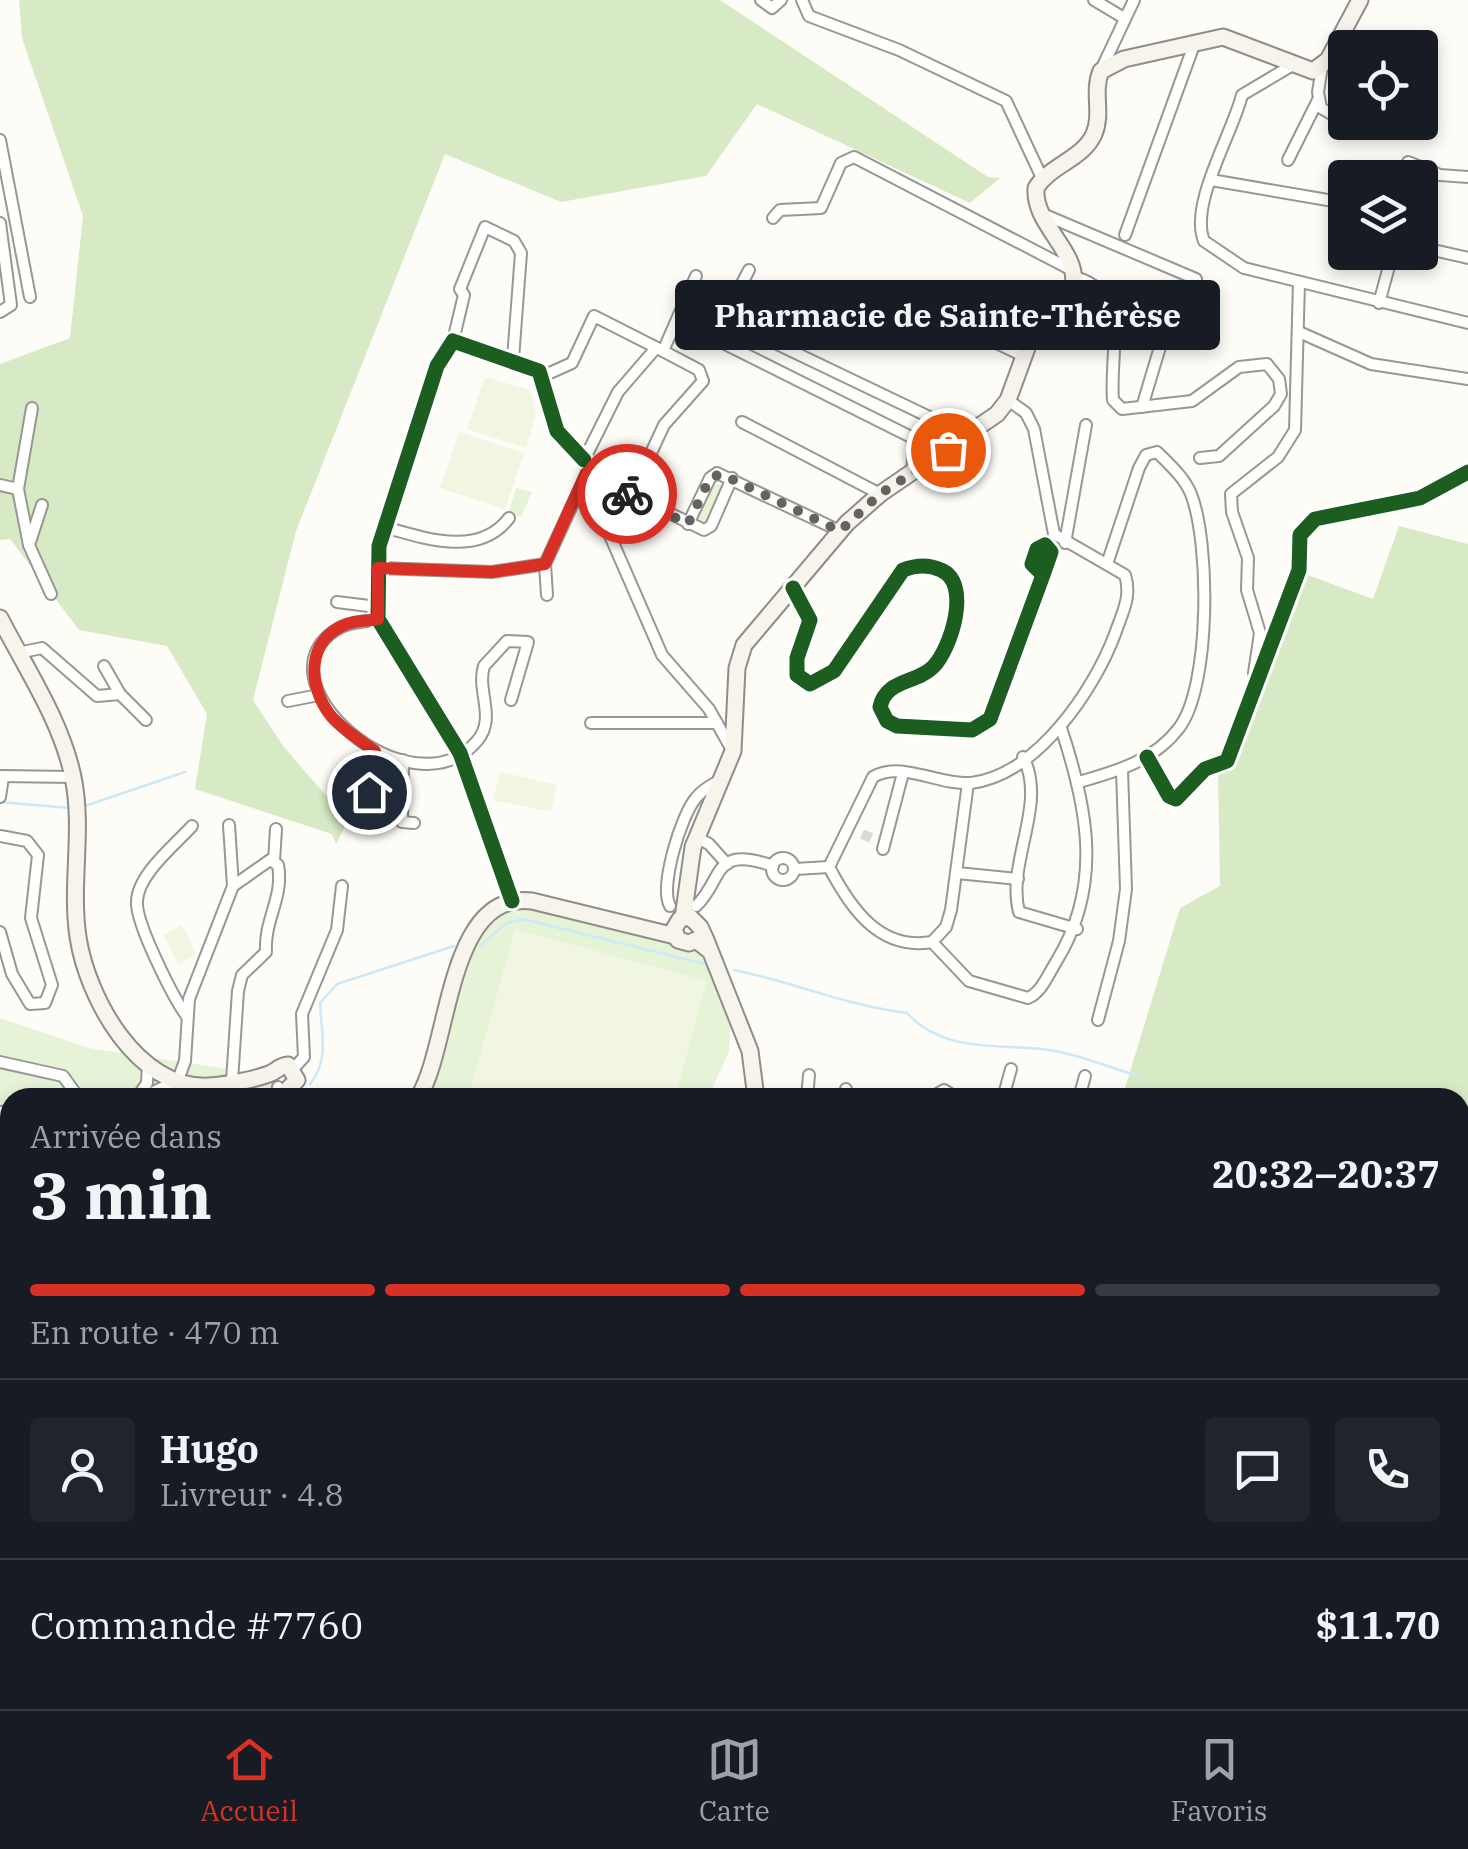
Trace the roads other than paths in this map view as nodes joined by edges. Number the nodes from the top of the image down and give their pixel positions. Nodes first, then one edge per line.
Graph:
1 (761, 0) edge
2 (781, 0) edge
3 (802, 0) edge
4 (1094, 0) edge
5 (1134, 0) edge
6 (1360, 0) edge
7 (1124, 18) junction
8 (1195, 42) junction
9 (1292, 66) junction
10 (1322, 67) junction
11 (1100, 71) junction
12 (1318, 100) junction
13 (1328, 114) edge
14 (0, 140) edge
15 (1288, 160) dead end
16 (1438, 174) edge
17 (1468, 177) edge
18 (1042, 178) junction
19 (1211, 180) junction
20 (1328, 200) edge
21 (1037, 212) junction
22 (773, 218) dead end
23 (0, 224) edge
24 (1125, 236) dead end
25 (1438, 251) edge
26 (1468, 258) edge
27 (749, 270) dead end
28 (1388, 270) edge
29 (1073, 274) junction
30 (696, 276) dead end
31 (1196, 279) dead end
32 (1299, 282) junction
33 (30, 297) dead end
34 (1379, 303) junction
35 (0, 312) edge
36 (936, 314) dead end
37 (1468, 323) edge
38 (1166, 328) dead end
39 (1299, 332) junction
40 (452, 341) junction
41 (779, 345) dead end
42 (659, 349) junction
43 (1024, 356) junction
44 (513, 359) junction
45 (543, 376) junction
46 (1468, 380) edge
47 (1008, 400) junction
48 (32, 408) dead end
49 (1142, 408) junction
50 (742, 422) dead end
51 (1086, 425) dead end
52 (969, 436) junction
53 (1200, 458) dead end
54 (585, 466) junction
55 (1468, 472) edge
56 (912, 473) junction
57 (732, 478) junction
58 (0, 486) edge
59 (18, 489) junction
60 (880, 494) junction
61 (630, 496) junction
62 (42, 505) dead end
63 (509, 518) dead end
64 (688, 524) junction
65 (384, 527) junction
66 (840, 531) junction
67 (1065, 543) junction
68 (29, 546) junction
69 (545, 564) junction
70 (1107, 564) junction
71 (378, 568) junction
72 (1043, 575) junction
73 (793, 588) junction
74 (51, 594) dead end
75 (546, 595) dead end
76 (337, 602) dead end
77 (378, 613) junction
78 (0, 618) edge
79 (18, 653) junction
80 (104, 666) dead end
81 (120, 694) junction
82 (319, 696) junction
83 (512, 700) dead end
84 (1248, 700) junction
85 (288, 701) dead end
86 (146, 720) dead end
87 (591, 723) dead end
88 (717, 723) junction
89 (1061, 728) junction
90 (375, 751) junction
91 (733, 751) junction
92 (460, 752) junction
93 (1148, 756) junction
94 (1023, 757) junction
95 (403, 760) junction
96 (1122, 770) junction
97 (903, 773) junction
98 (726, 776) junction
99 (2, 777) edge
100 (73, 777) junction
101 (1079, 782) junction
102 (968, 783) junction
103 (369, 792) dead end
104 (0, 797) edge
105 (414, 823) dead end
106 (192, 826) dead end
107 (229, 826) dead end
108 (848, 828) junction
109 (276, 829) dead end
110 (862, 834) tunnel mouth
111 (0, 836) edge
112 (696, 837) junction
113 (881, 844) dead end
114 (274, 862) junction
115 (727, 864) junction
116 (830, 867) junction
117 (957, 872) junction
118 (1018, 879) junction
119 (233, 886) junction
120 (342, 886) dead end
121 (511, 898) junction
122 (670, 906) dead end
123 (689, 926) junction
124 (1076, 929) junction
125 (0, 932) edge
126 (932, 942) junction
127 (734, 1011) junction
128 (186, 1016) junction
129 (1098, 1020) dead end
130 (0, 1062) edge
131 (148, 1064) junction
132 (1011, 1069) dead end
133 (809, 1075) dead end
134 (1084, 1076) dead end
135 (178, 1080) junction
136 (232, 1082) junction
137 (286, 1085) edge
138 (71, 1088) edge
139 (143, 1088) edge
140 (160, 1088) edge
141 (411, 1088) edge
142 (423, 1088) edge
143 (746, 1088) edge
144 (755, 1088) edge
145 (808, 1088) edge
146 (1006, 1088) edge
147 (1081, 1088) edge

1 - 2 street
3 - 18 street
4 - 7 street
5 - 7 street
6 - 10 main road
7 - 11 street
8 - 9 main road
8 - 11 main road
8 - 24 street
9 - 10 main road
9 - 19 street
10 - 12 street
11 - 18 main road
12 - 13 street
12 - 15 street
14 - 33 street
16 - 17 street
18 - 21 main road
19 - 20 street
19 - 32 street
21 - 29 main road
21 - 31 street
22 - 29 street
23 - 35 street
25 - 26 street
27 - 56 street
28 - 34 street
29 - 43 main road
29 - 49 street
30 - 42 street
32 - 34 street
32 - 39 street
34 - 37 street
36 - 43 street
38 - 49 street
39 - 46 street
39 - 84 street
40 - 44 street
40 - 44 street
40 - 65 street
41 - 52 street
42 - 45 street
42 - 54 street
42 - 61 street
43 - 47 main road
44 - 45 street
45 - 54 street
47 - 52 main road
47 - 67 street
48 - 59 street
49 - 53 street
50 - 60 street
51 - 67 street
52 - 56 main road
54 - 61 street
54 - 69 street
54 - 88 street
55 - 84 street
56 - 60 main road
57 - 64 street
57 - 64 street
57 - 66 street
58 - 59 street
59 - 68 street
60 - 66 main road
61 - 64 street
62 - 68 street
63 - 65 street
65 - 71 street
66 - 73 main road
67 - 70 street
68 - 74 street
69 - 71 street
69 - 75 street
70 - 89 street
70 - 93 street
71 - 77 street
72 - 72 street
72 - 73 street
73 - 91 main road
76 - 77 street
77 - 82 street
77 - 92 street
78 - 79 main road
79 - 81 street
79 - 100 main road
80 - 81 street
81 - 86 street
82 - 85 street
82 - 90 street
83 - 92 street
84 - 93 street
87 - 88 street
88 - 91 street
89 - 94 street
89 - 101 street
90 - 95 street
90 - 103 street
91 - 98 main road
92 - 95 street
92 - 121 street
93 - 96 street
94 - 102 street
94 - 118 street
95 - 105 street
96 - 101 street
96 - 129 street
97 - 102 street
97 - 108 street
97 - 113 street
98 - 112 main road
98 - 122 street
99 - 100 street
99 - 104 street
100 - 131 main road
101 - 124 street
102 - 117 street
106 - 128 street
107 - 119 street
108 - 110 street
108 - 116 street
109 - 114 street
111 - 125 street
112 - 115 street
112 - 123 main road
114 - 119 street
114 - 136 street
115 - 116 street
115 - 123 street
116 - 126 street
117 - 118 street
117 - 126 street
118 - 124 street
119 - 128 street
120 - 137 street
121 - 123 main road
121 - 141 main road
121 - 142 main road
123 - 127 main road
124 - 126 street
127 - 143 main road
127 - 144 main road
128 - 135 street
130 - 138 street
131 - 135 main road
131 - 139 street
132 - 146 street
133 - 145 street
134 - 147 street
135 - 136 main road
135 - 140 street
136 - 137 main road

